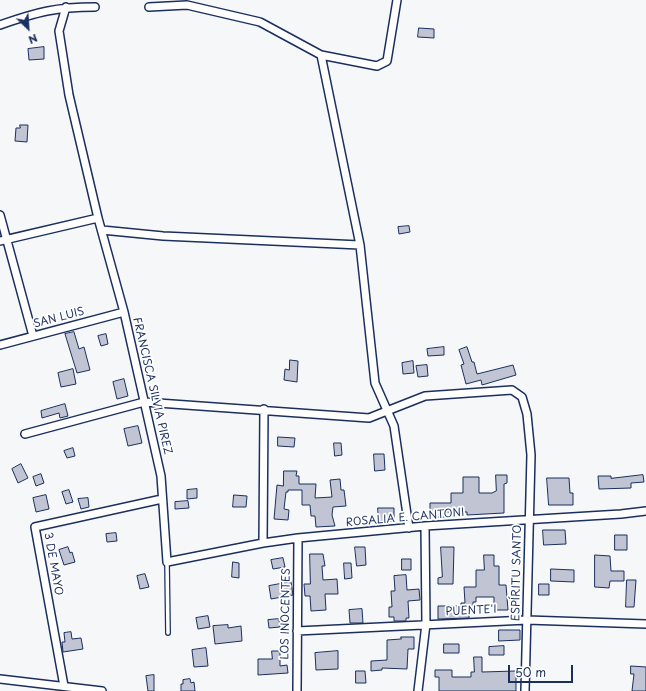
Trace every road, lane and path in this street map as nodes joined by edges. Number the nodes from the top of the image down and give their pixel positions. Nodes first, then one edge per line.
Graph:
1 (397, 0) edge
2 (188, 2) edge
3 (66, 7) junction
4 (95, 7) dead end
5 (149, 7) dead end
6 (0, 26) edge
7 (321, 55) junction
8 (0, 215) edge
9 (98, 218) junction
10 (102, 230) junction
11 (3, 241) edge
12 (360, 245) junction
13 (124, 312) junction
14 (33, 336) junction
15 (0, 345) edge
16 (144, 402) junction
17 (264, 410) junction
18 (388, 411) junction
19 (26, 434) dead end
20 (162, 499) junction
21 (646, 511) edge
22 (529, 519) junction
23 (425, 526) junction
24 (409, 528) junction
25 (298, 538) junction
26 (263, 542) junction
27 (167, 562) junction
28 (527, 620) junction
29 (426, 624) junction
30 (646, 624) edge
31 (297, 630) junction
32 (168, 633) dead end
33 (0, 679) edge
34 (64, 686) junction
35 (102, 691) edge
36 (297, 691) edge
37 (418, 691) edge
38 (525, 691) edge

1 - 7 street
2 - 5 street
2 - 7 street
3 - 4 street
3 - 6 street
3 - 9 street, FRANCISCA SILVIA PIREZ
7 - 12 street
8 - 11 street
9 - 10 street, FRANCISCA SILVIA PIREZ
9 - 11 street
10 - 12 street
10 - 13 street, FRANCISCA SILVIA PIREZ
11 - 14 street
12 - 18 street
13 - 14 street, SAN LUIS
13 - 16 street, FRANCISCA SILVIA PIREZ
14 - 15 street, SAN LUIS
16 - 17 street, ESPÍRITU SANTO
16 - 19 street, ESPÍRITU SANTO
16 - 20 street, FRANCISCA SILVIA PIREZ
17 - 18 street, ESPÍRITU SANTO
17 - 26 street
18 - 22 street, ESPÍRITU SANTO
18 - 24 street
20 - 27 street, FRANCISCA SILVIA PIREZ
20 - 34 street, 3 DE MAYO
21 - 22 street, ROSALIA E. CANTONI
22 - 23 street, ROSALIA E. CANTONI
22 - 28 street, ESPÍRITU SANTO
23 - 24 street, ROSALIA E. CANTONI
23 - 29 street
24 - 25 street, ROSALIA E. CANTONI
25 - 26 street, ROSALIA E. CANTONI
25 - 31 street, LOS INOCENTES
26 - 27 street, ROSALIA E. CANTONI
27 - 32 lane
28 - 29 street, PUENTE'I
28 - 30 street, PUENTE'I
28 - 38 street, ESPÍRITU SANTO
29 - 31 street, PUENTE'I
29 - 37 street
31 - 36 street, LOS INOCENTES
33 - 34 street
34 - 35 street

